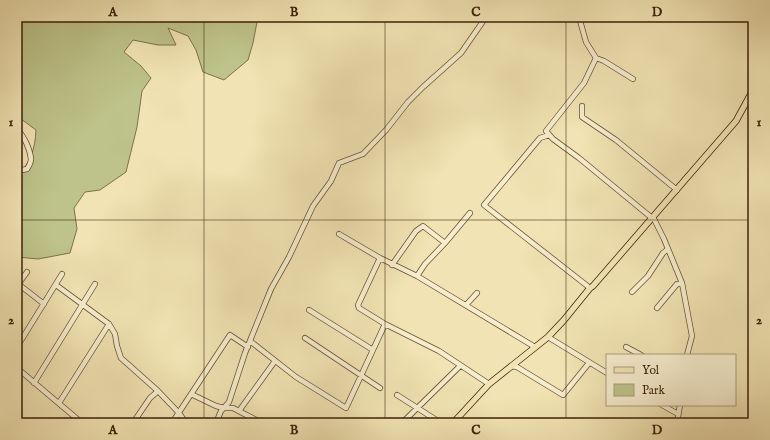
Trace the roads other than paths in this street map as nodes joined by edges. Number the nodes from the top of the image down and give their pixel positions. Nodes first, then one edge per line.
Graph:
1 (486, 17) edge
2 (579, 17) edge
3 (596, 58) junction
4 (632, 79) dead end
5 (753, 90) edge
6 (582, 106) dead end
7 (17, 129) edge
8 (549, 134) junction
9 (17, 171) edge
10 (677, 190) junction
11 (470, 213) dead end
12 (653, 218) junction
13 (338, 234) dead end
14 (445, 243) junction
15 (668, 249) junction
16 (380, 258) junction
17 (392, 264) junction
18 (27, 272) dead end
19 (62, 274) dead end
20 (417, 276) junction
21 (682, 283) junction
22 (18, 284) edge
23 (95, 284) dead end
24 (56, 285) junction
25 (590, 288) junction
26 (632, 292) dead end
27 (477, 293) dead end
28 (44, 304) junction
29 (83, 304) junction
30 (466, 305) junction
31 (657, 308) dead end
32 (309, 310) dead end
33 (109, 324) junction
34 (385, 324) junction
35 (548, 337) junction
36 (305, 338) dead end
37 (250, 341) junction
38 (17, 346) edge
39 (248, 347) junction
40 (535, 347) junction
41 (626, 347) dead end
42 (373, 350) junction
43 (639, 354) edge
44 (687, 354) edge
45 (275, 361) junction
46 (589, 363) junction
47 (460, 366) junction
48 (511, 366) junction
49 (17, 368) edge
50 (606, 372) edge
51 (362, 375) junction
52 (34, 383) junction
53 (489, 384) junction
54 (380, 388) dead end
55 (158, 391) junction
56 (191, 394) junction
57 (397, 395) dead end
58 (59, 403) junction
59 (664, 406) edge
60 (680, 406) edge
61 (418, 407) junction
62 (224, 408) junction
63 (240, 411) junction
64 (179, 413) junction
65 (678, 414) junction
66 (82, 423) edge
67 (133, 423) edge
68 (172, 423) edge
69 (186, 423) edge
70 (216, 423) edge
71 (262, 423) edge
72 (402, 423) edge
73 (441, 423) edge
74 (453, 423) edge
75 (677, 423) edge

1 - 37 street
2 - 3 street
3 - 4 street
3 - 8 street
5 - 10 main road
6 - 10 street
7 - 9 street
8 - 12 street
8 - 25 street
10 - 12 main road
11 - 14 street
12 - 15 street
12 - 25 main road
13 - 16 street
14 - 17 street
14 - 20 street
15 - 21 street
15 - 26 street
16 - 17 street
16 - 34 street
17 - 20 street
18 - 22 street
19 - 24 street
20 - 30 street
21 - 31 street
21 - 44 street
22 - 28 street
23 - 29 street
24 - 28 street
24 - 29 street
25 - 35 main road
27 - 30 street
28 - 38 street
29 - 33 street
29 - 52 street
30 - 40 street
32 - 42 street
33 - 55 street
33 - 58 street
34 - 42 street
34 - 47 street
35 - 40 main road
35 - 46 street
36 - 51 street
37 - 39 street
37 - 45 street
39 - 56 street
39 - 62 street
40 - 48 main road
41 - 43 street
42 - 51 street
45 - 51 street
45 - 63 street
46 - 48 street
46 - 50 street
47 - 53 street
47 - 61 street
48 - 53 main road
49 - 52 street
51 - 54 street
52 - 58 street
53 - 74 main road
55 - 64 street
55 - 67 street
56 - 62 street
56 - 64 street
57 - 61 street
58 - 66 street
59 - 65 street
60 - 65 street
61 - 72 street
61 - 73 street
62 - 63 street
62 - 70 street
63 - 71 street
64 - 68 street
64 - 69 street
65 - 75 street

